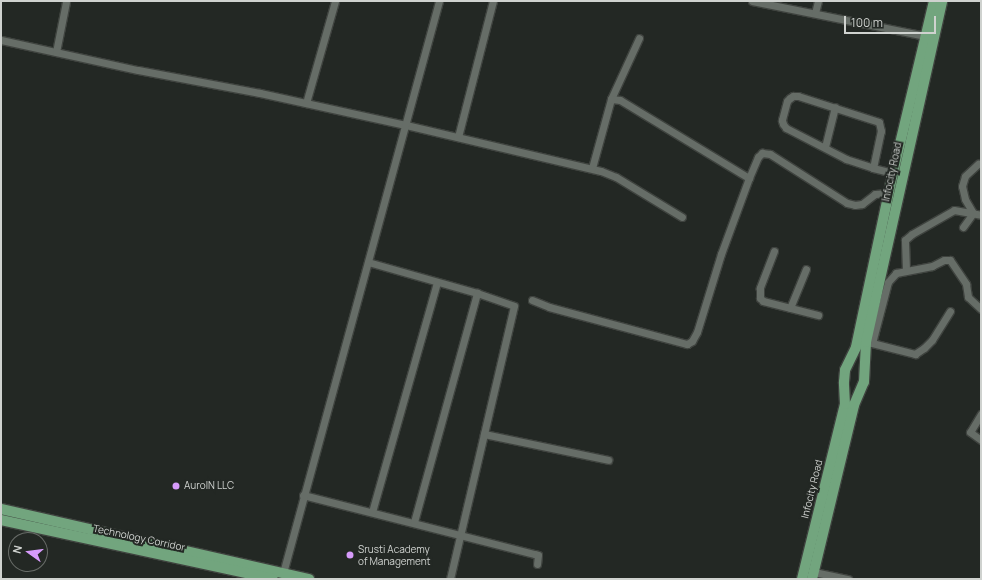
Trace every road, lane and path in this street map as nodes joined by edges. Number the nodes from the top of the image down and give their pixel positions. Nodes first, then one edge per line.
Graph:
1 (65, 1) edge
2 (335, 1) edge
3 (439, 1) edge
4 (493, 1) edge
5 (752, 1) edge
6 (818, 1) edge
7 (934, 1) edge
8 (942, 1) edge
9 (815, 14) junction
10 (926, 36) junction
11 (639, 38) dead end
12 (1, 40) edge
13 (56, 52) junction
14 (918, 89) junction
15 (611, 100) junction
16 (306, 103) junction
17 (835, 107) junction
18 (406, 125) junction
19 (458, 137) junction
20 (825, 147) junction
21 (978, 164) dead end
22 (592, 168) junction
23 (873, 168) junction
24 (893, 173) junction
25 (749, 178) junction
26 (889, 193) junction
27 (973, 213) junction
28 (981, 215) edge
29 (682, 217) dead end
30 (963, 227) dead end
31 (774, 251) dead end
32 (368, 262) junction
33 (806, 269) dead end
34 (906, 270) junction
35 (437, 282) junction
36 (477, 293) junction
37 (532, 300) dead end
38 (790, 308) junction
39 (981, 309) edge
40 (950, 310) dead end
41 (818, 315) dead end
42 (865, 345) junction
43 (849, 404) junction
44 (981, 414) edge
45 (484, 434) junction
46 (981, 440) edge
47 (608, 460) dead end
48 (304, 495) junction
49 (1, 509) edge
50 (372, 512) junction
51 (1, 520) edge
52 (414, 522) junction
53 (460, 535) junction
54 (537, 564) dead end
55 (283, 573) junction
56 (813, 576) edge
57 (273, 579) edge
58 (309, 579) edge
59 (450, 579) edge
60 (802, 579) edge
61 (848, 579) edge

1 - 13 street
2 - 16 street
3 - 18 street
4 - 19 street
5 - 9 street
6 - 9 street
7 - 10 main road, Infocity Road
8 - 14 main road, Infocity Road
9 - 10 street
10 - 14 main road, Infocity Road
11 - 15 street
12 - 13 street
13 - 16 street
14 - 24 main road, Infocity Road
14 - 42 main road, Infocity Road
15 - 22 street
15 - 25 street
16 - 18 street
17 - 20 street
17 - 20 street
17 - 23 street
18 - 19 street
18 - 32 street
19 - 22 street
20 - 23 street
21 - 27 street
22 - 29 street
23 - 24 street
24 - 26 main road, Infocity Road
25 - 26 street
25 - 37 street
26 - 42 main road, Infocity Road
27 - 28 street
27 - 30 street
27 - 34 street
31 - 38 street
32 - 35 street
32 - 48 street
33 - 38 street
34 - 39 street
34 - 42 street
35 - 36 street
35 - 50 street
36 - 45 street
36 - 52 street
38 - 41 street
40 - 42 street
42 - 43 main road, Infocity Road
42 - 43 main road, Infocity Road
43 - 56 main road, Infocity Road
43 - 60 main road, Infocity Road
44 - 46 street
45 - 47 street
45 - 53 street
48 - 50 street
48 - 55 street
49 - 55 main road
50 - 52 street
51 - 57 main road, Technology Corridor
52 - 53 street
53 - 54 street
53 - 59 street
55 - 58 main road
56 - 61 street

